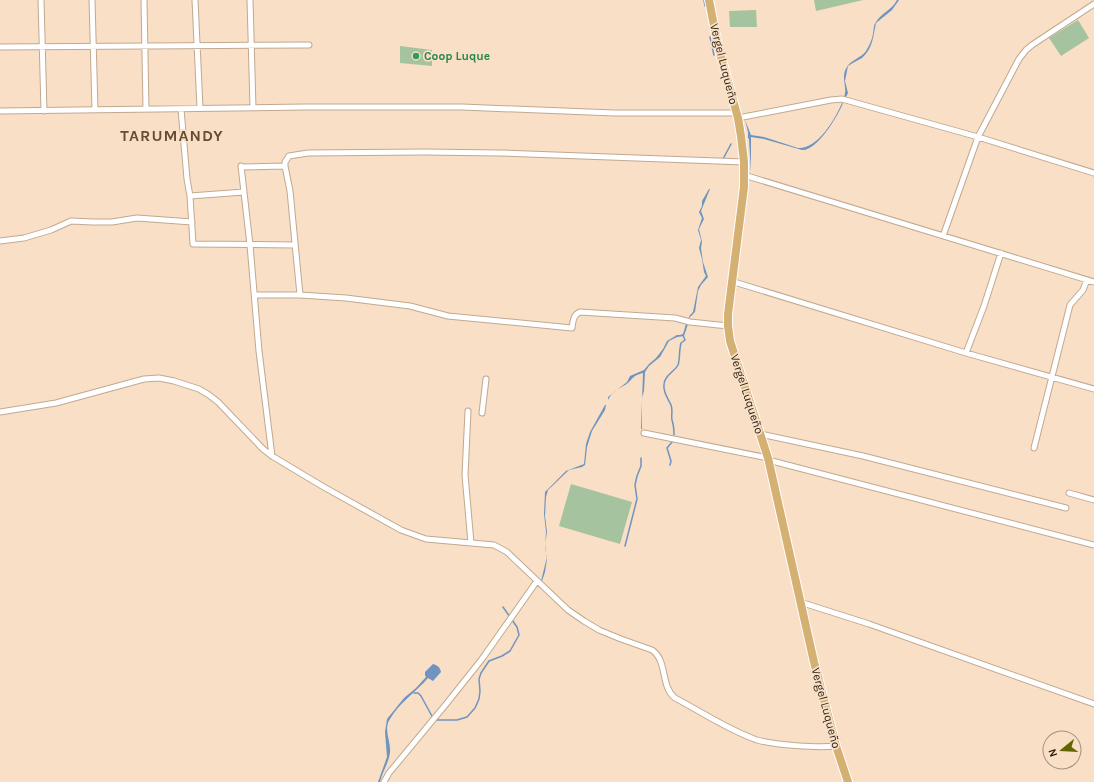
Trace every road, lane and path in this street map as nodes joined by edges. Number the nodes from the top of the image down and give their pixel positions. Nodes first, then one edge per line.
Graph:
1 (41, 0) edge
2 (92, 0) edge
3 (144, 0) edge
4 (195, 0) edge
5 (250, 0) edge
6 (709, 0) edge
7 (1094, 4) edge
8 (252, 45) junction
9 (309, 45) dead end
10 (93, 46) junction
11 (145, 46) junction
12 (197, 46) junction
13 (0, 47) edge
14 (42, 47) junction
15 (200, 108) junction
16 (254, 108) junction
17 (146, 109) junction
18 (181, 109) junction
19 (95, 110) junction
20 (0, 111) edge
21 (44, 111) junction
22 (737, 116) junction
23 (978, 137) junction
24 (744, 162) junction
25 (284, 166) junction
26 (1094, 173) edge
27 (744, 175) junction
28 (244, 192) junction
29 (190, 196) junction
30 (192, 222) junction
31 (943, 236) junction
32 (0, 241) edge
33 (250, 245) junction
34 (295, 245) junction
35 (1001, 253) junction
36 (1087, 280) junction
37 (731, 281) junction
38 (1094, 282) edge
39 (255, 295) junction
40 (300, 295) junction
41 (728, 326) junction
42 (966, 352) junction
43 (1052, 377) junction
44 (486, 379) dead end
45 (1094, 389) edge
46 (468, 411) dead end
47 (0, 412) edge
48 (482, 413) dead end
49 (644, 433) dead end
50 (760, 434) junction
51 (1034, 448) dead end
52 (272, 456) junction
53 (768, 458) junction
54 (1069, 493) dead end
55 (1094, 500) edge
56 (1066, 508) dead end
57 (471, 543) junction
58 (1094, 545) edge
59 (537, 581) junction
60 (800, 602) junction
61 (1094, 704) edge
62 (836, 746) junction
63 (384, 782) edge
64 (848, 782) edge

1 - 14 street
2 - 10 street
3 - 11 street
4 - 12 street
5 - 8 street
6 - 22 main road, Vergel Luqueño
7 - 23 street
8 - 9 street
8 - 12 street
8 - 16 street
10 - 11 street
10 - 14 street
10 - 19 street
11 - 12 street
11 - 17 street
12 - 15 street
13 - 14 street
14 - 21 street
15 - 16 street
15 - 18 street
16 - 22 street
17 - 18 street
17 - 19 street
18 - 29 street
19 - 21 street
20 - 21 street
22 - 23 street
22 - 24 main road, Vergel Luqueño
23 - 26 street
23 - 31 street
24 - 25 street
24 - 27 main road, Vergel Luqueño
25 - 28 street
25 - 34 street
27 - 31 street
27 - 37 main road, Vergel Luqueño
28 - 29 street
28 - 33 street
29 - 30 street
30 - 32 street
30 - 33 street
31 - 35 street
33 - 34 street
33 - 39 street
34 - 40 street
35 - 36 street
35 - 42 street
36 - 38 street
36 - 43 street
37 - 41 main road, Vergel Luqueño
37 - 42 street
39 - 40 street
39 - 52 street
40 - 41 street
41 - 50 main road, Vergel Luqueño
42 - 43 street
43 - 45 street
43 - 51 street
44 - 48 street
46 - 57 street
47 - 52 street
49 - 53 street
50 - 53 main road, Vergel Luqueño
50 - 56 street
52 - 57 street
53 - 58 street
53 - 60 main road, Vergel Luqueño
54 - 55 street
57 - 59 street
59 - 62 street
59 - 63 street
60 - 61 street
60 - 62 main road, Vergel Luqueño
62 - 64 main road, Vergel Luqueño

